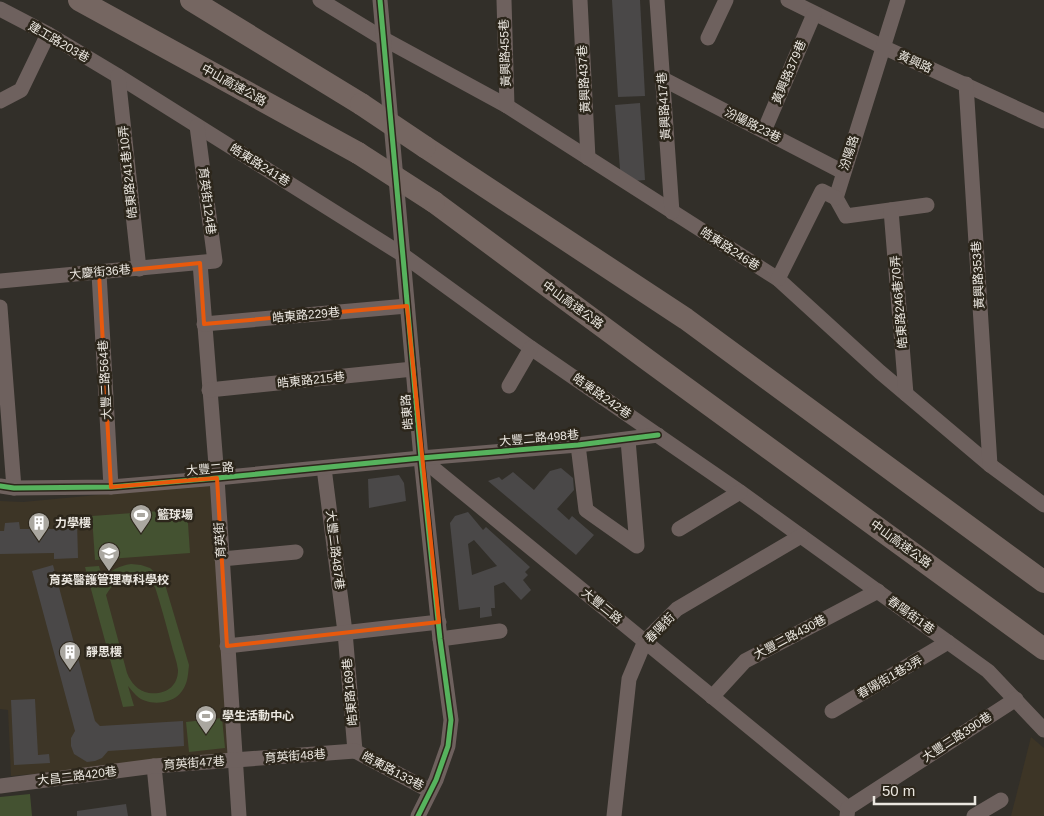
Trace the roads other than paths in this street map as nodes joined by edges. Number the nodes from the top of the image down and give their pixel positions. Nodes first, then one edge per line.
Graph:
1 (79, 0) edge
2 (192, 0) edge
3 (320, 0) edge
4 (380, 0) edge
5 (504, 0) edge
6 (580, 0) edge
7 (657, 0) edge
8 (726, 0) edge
9 (788, 0) edge
10 (898, 0) edge
11 (0, 9) edge
12 (814, 14) junction
13 (48, 34) junction
14 (708, 38) dead end
15 (384, 39) junction
16 (883, 47) junction
17 (118, 76) junction
18 (662, 79) junction
19 (966, 84) junction
20 (0, 101) edge
21 (507, 106) junction
22 (1044, 121) edge
23 (197, 126) junction
24 (764, 131) junction
25 (588, 158) junction
26 (843, 172) junction
27 (836, 198) junction
28 (927, 205) dead end
29 (891, 210) junction
30 (672, 212) junction
31 (403, 255) junction
32 (200, 263) junction
33 (139, 269) junction
34 (99, 272) junction
35 (778, 279) junction
36 (0, 281) edge
37 (407, 306) junction
38 (0, 310) edge
39 (204, 324) junction
40 (532, 348) junction
41 (413, 370) junction
42 (509, 386) dead end
43 (209, 390) junction
44 (906, 394) junction
45 (658, 435) junction
46 (628, 440) junction
47 (578, 445) junction
48 (421, 458) junction
49 (990, 465) junction
50 (324, 468) junction
51 (217, 478) junction
52 (7, 487) edge
53 (111, 487) junction
54 (740, 492) junction
55 (1044, 504) edge
56 (679, 529) dead end
57 (801, 536) junction
58 (296, 552) dead end
59 (222, 559) junction
60 (1044, 582) edge
61 (878, 591) junction
62 (439, 622) junction
63 (500, 631) dead end
64 (345, 632) junction
65 (440, 640) junction
66 (645, 641) junction
67 (948, 642) junction
68 (227, 646) junction
69 (1044, 648) edge
70 (712, 697) junction
71 (1016, 699) junction
72 (832, 711) dead end
73 (1044, 730) edge
74 (355, 751) junction
75 (234, 760) junction
76 (154, 766) junction
77 (0, 786) edge
78 (430, 791) junction
79 (1001, 800) dead end
80 (847, 812) edge
81 (159, 816) edge
82 (239, 816) edge
83 (418, 816) edge
84 (614, 816) edge
85 (974, 816) edge

1 - 69 highway, 中山高速公路, bridge
2 - 60 highway, bridge
3 - 15 street, 皓東路246巷
4 - 15 street, 皓東路
5 - 21 street, 黃興路455巷
6 - 25 street, 黃興路437巷
7 - 18 street, 黃興路417巷
8 - 14 street
9 - 12 street, 黃興路
10 - 16 street, 汾陽路
11 - 13 street, 建工路203巷
12 - 16 street, 黃興路
12 - 24 street, 黃興路379巷
13 - 17 street, 建工路203巷
13 - 20 street
15 - 21 street, 皓東路246巷
15 - 31 street, 皓東路
16 - 19 street, 黃興路
16 - 26 street, 汾陽路
17 - 23 street, 皓東路241巷
17 - 33 street, 皓東路241巷10弄
18 - 24 street, 汾陽路23巷
18 - 30 street, 黃興路417巷
19 - 22 street, 黃興路
19 - 49 street, 黃興路353巷
21 - 25 street, 皓東路246巷
23 - 31 street, 皓東路241巷
23 - 32 street, 育英街124巷
24 - 26 street, 汾陽路23巷
25 - 30 street, 皓東路246巷
26 - 27 street, 汾陽路
27 - 29 street
27 - 35 street
28 - 29 street
29 - 44 street, 皓東路246巷70弄
30 - 35 street, 皓東路246巷
31 - 37 street, 皓東路
31 - 40 street, 皓東路242巷
32 - 33 street, 大慶街36巷
32 - 39 street, 育英街
33 - 34 street, 大慶街36巷
34 - 36 street, 大慶街36巷
34 - 53 street, 大豐二路564巷
35 - 44 street, 皓東路246巷
37 - 39 street, 皓東路229巷
37 - 41 street, 皓東路
38 - 52 street
39 - 43 street, 育英街
40 - 42 street
40 - 45 street, 皓東路242巷
41 - 43 street, 皓東路215巷
41 - 48 street, 皓東路
43 - 51 street, 育英街
44 - 49 street, 皓東路246巷
45 - 46 street, 大豐二路498巷
45 - 54 street, 皓東路242巷
46 - 47 street, 大豐二路498巷
46 - 47 street
47 - 48 street, 大豐二路498巷
48 - 50 street, 大豐二路
48 - 62 street, 皓東路
48 - 66 street, 大豐二路
49 - 55 street, 皓東路246巷
50 - 51 street, 大豐二路
50 - 64 street, 大豐二路487巷
51 - 53 street, 大豐二路
51 - 59 street, 育英街
52 - 53 street, 大豐二路
54 - 56 street
54 - 57 street, 皓東路242巷
57 - 61 street, 春陽街1巷
57 - 66 street, 春陽街
58 - 59 street
59 - 68 street, 育英街
61 - 67 street, 春陽街1巷
61 - 70 street, 大豐二路430巷
62 - 64 street
62 - 65 street, 皓東路
63 - 65 street
64 - 68 street
64 - 74 street, 皓東路169巷
65 - 78 street, 皓東路
66 - 70 street, 大豐二路
66 - 84 street, 春陽街
67 - 71 street, 春陽街1巷
67 - 72 street, 春陽街1巷3弄
68 - 75 street, 育英街
70 - 80 street, 大豐二路
71 - 73 street, 春陽街1巷
71 - 80 street, 大豐二路390巷
74 - 75 street, 育英街48巷
74 - 78 street, 皓東路133巷
75 - 76 street, 育英街47巷
75 - 82 street, 育英街
76 - 77 street, 大昌二路420巷
76 - 81 street
78 - 83 street, 皓東路
79 - 85 street

